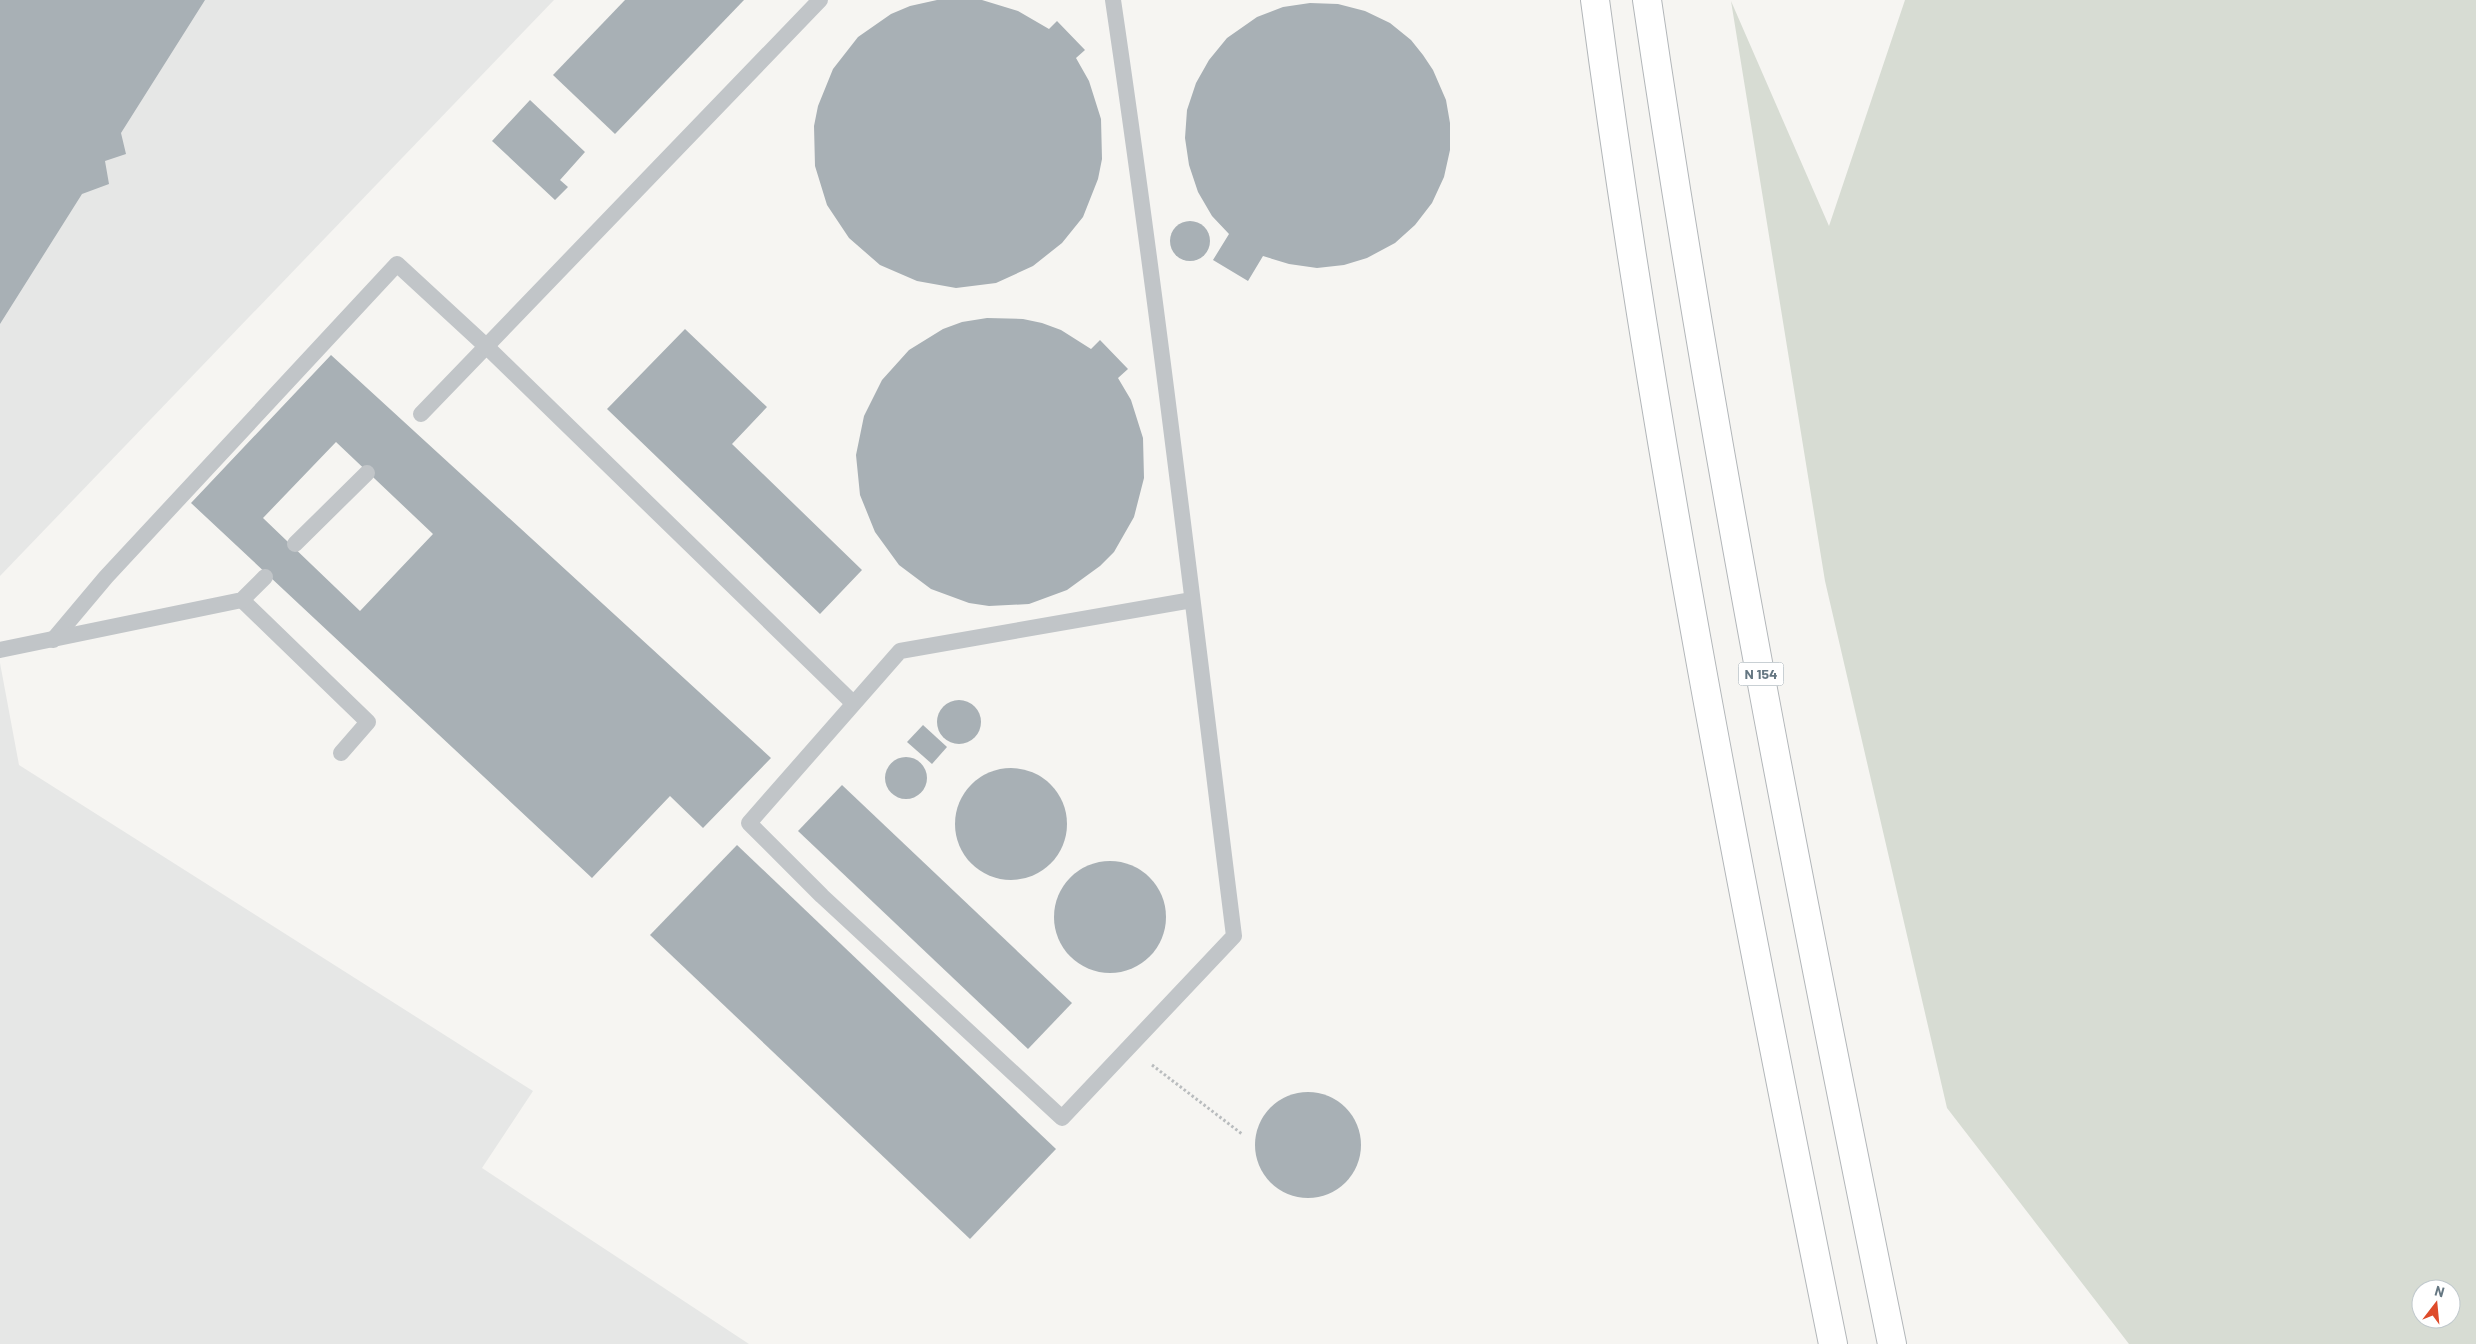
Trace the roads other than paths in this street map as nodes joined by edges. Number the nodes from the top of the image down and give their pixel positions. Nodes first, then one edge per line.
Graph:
1 (820, 0) edge
2 (1113, 0) edge
3 (1595, 0) edge
4 (1647, 0) edge
5 (487, 347) junction
6 (421, 414) dead end
7 (367, 472) dead end
8 (295, 544) dead end
9 (265, 577) dead end
10 (242, 600) junction
11 (1192, 600) junction
12 (53, 640) junction
13 (0, 650) edge
14 (853, 703) junction
15 (341, 753) dead end
16 (1833, 1344) edge
17 (1892, 1344) edge

1 - 5 lane
2 - 11 lane
3 - 16 highway
4 - 17 highway, N 154
5 - 6 lane
5 - 12 lane
5 - 14 lane
7 - 8 lane
9 - 10 lane
10 - 12 lane
10 - 15 lane
11 - 14 lane
11 - 14 lane
12 - 13 lane

